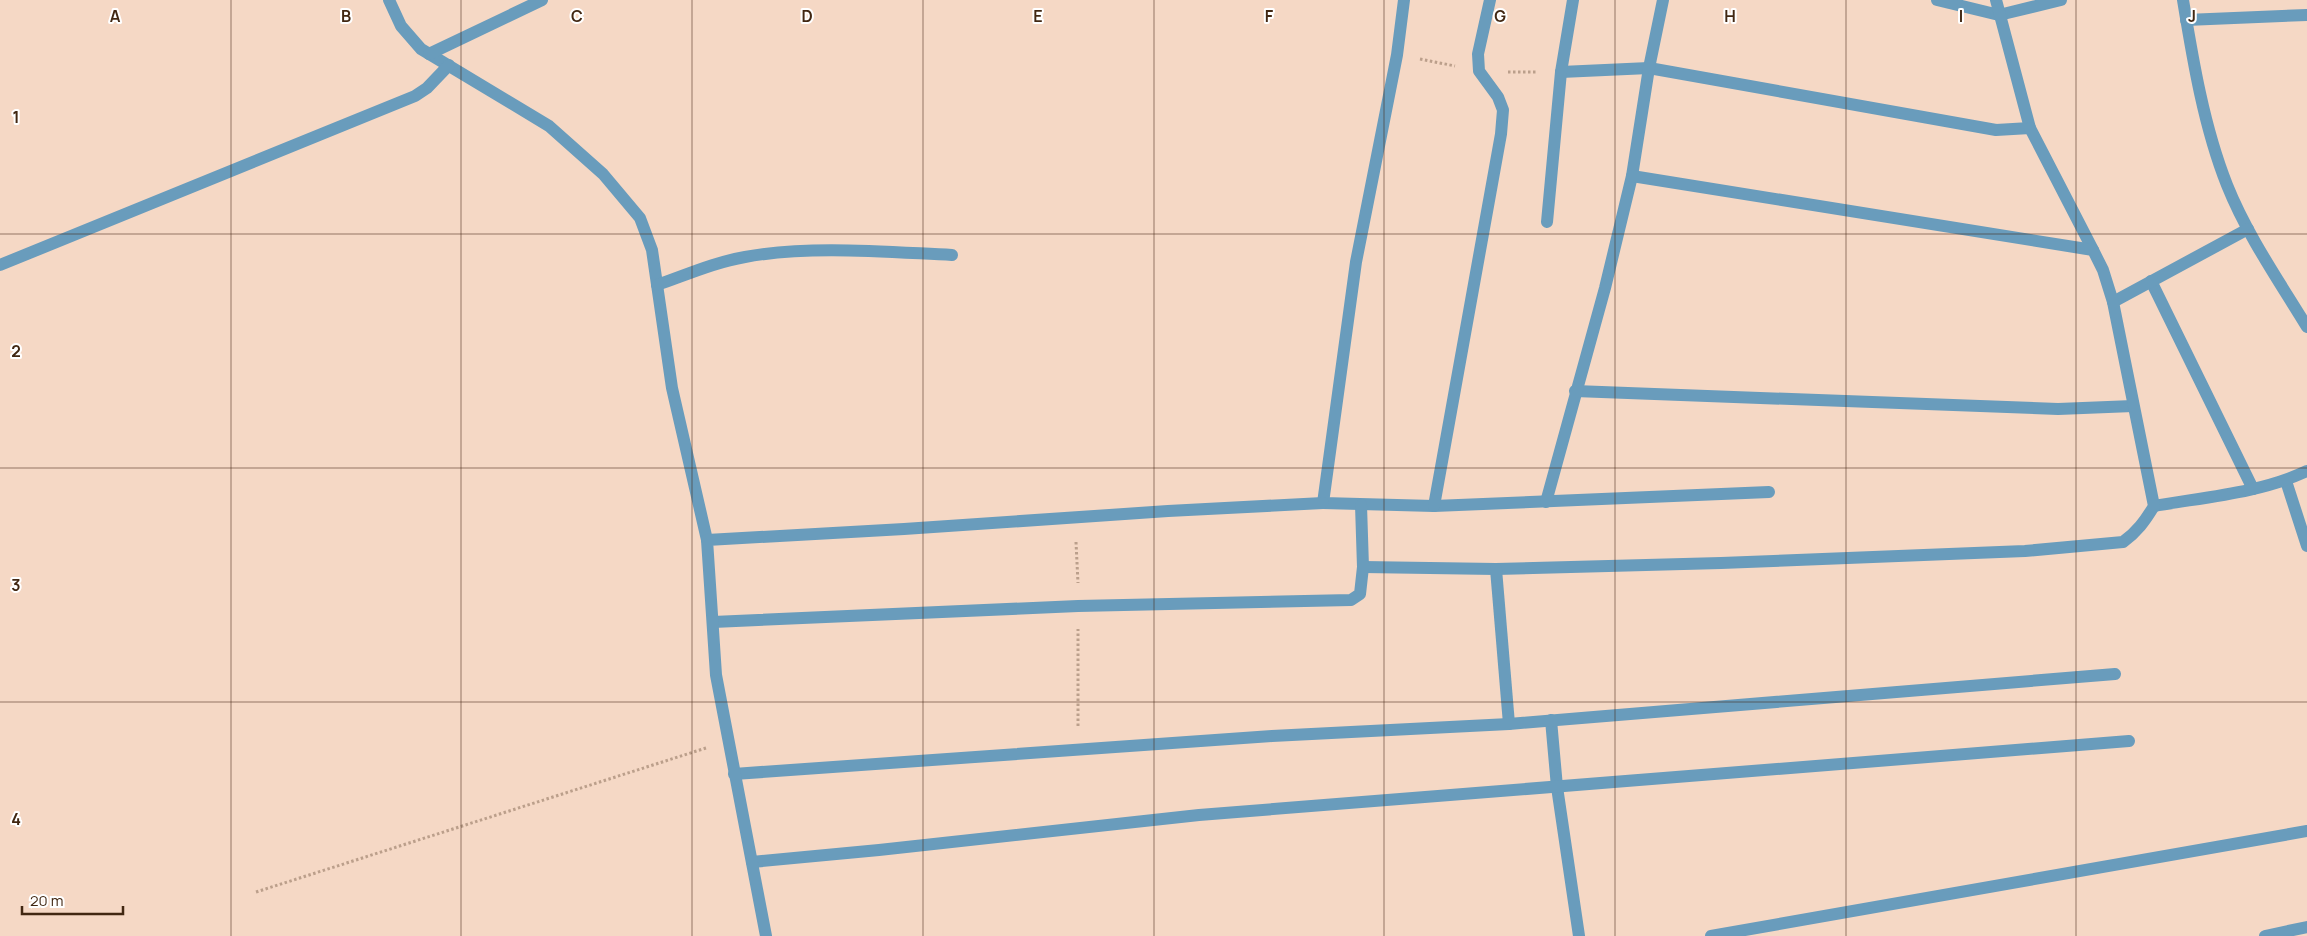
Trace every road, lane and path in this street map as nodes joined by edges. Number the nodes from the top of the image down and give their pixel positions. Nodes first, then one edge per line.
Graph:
1 (389, 0) edge
2 (542, 0) edge
3 (1404, 0) edge
4 (1490, 0) edge
5 (1573, 0) edge
6 (1663, 0) edge
7 (1937, 0) edge
8 (1996, 0) edge
9 (2062, 0) edge
10 (2183, 0) edge
11 (2307, 14) edge
12 (1999, 15) junction
13 (2186, 20) junction
14 (429, 54) junction
15 (1397, 55) junction
16 (449, 65) junction
17 (1649, 68) junction
18 (1480, 71) junction
19 (1561, 72) junction
20 (2030, 128) junction
21 (1632, 176) junction
22 (1547, 222) dead end
23 (2248, 229) junction
24 (2093, 250) junction
25 (952, 255) dead end
26 (0, 265) edge
27 (2152, 281) junction
28 (657, 285) junction
29 (2113, 302) junction
30 (2307, 327) edge
31 (1575, 391) junction
32 (2133, 406) junction
33 (2307, 471) edge
34 (2286, 481) junction
35 (2253, 489) junction
36 (1769, 492) dead end
37 (1546, 502) junction
38 (1323, 503) junction
39 (1361, 505) junction
40 (1434, 506) junction
41 (2154, 506) junction
42 (1076, 516) junction
43 (708, 540) junction
44 (2307, 546) edge
45 (1363, 567) junction
46 (1496, 569) junction
47 (1078, 606) junction
48 (713, 622) junction
49 (2115, 674) dead end
50 (1551, 720) junction
51 (1509, 724) junction
52 (2129, 741) dead end
53 (728, 742) junction
54 (1078, 750) junction
55 (734, 774) junction
56 (1557, 787) junction
57 (2307, 831) edge
58 (752, 862) junction
59 (256, 892) dead end
60 (2307, 927) edge
61 (766, 936) edge
62 (1579, 936) edge
63 (1711, 936) edge
64 (2265, 936) edge

1 - 14 street
2 - 14 street
3 - 15 street
4 - 18 street
5 - 19 street
6 - 17 street
7 - 12 street
8 - 12 street
9 - 12 street
10 - 13 street
11 - 13 street
12 - 20 street
13 - 23 street
14 - 16 street
15 - 18 path
15 - 38 street
16 - 26 street
16 - 28 street
17 - 19 street
17 - 20 street
17 - 21 street
18 - 19 path
18 - 40 street
19 - 22 street
20 - 24 street
21 - 24 street
21 - 31 street
23 - 27 street
23 - 30 street
24 - 29 street
25 - 28 street
27 - 29 street
27 - 35 street
28 - 43 street
29 - 32 street
31 - 32 street
31 - 37 street
32 - 41 street
33 - 34 street
34 - 35 street
34 - 44 street
35 - 41 street
36 - 37 street
37 - 40 street
38 - 39 street
38 - 42 street
39 - 40 street
39 - 45 street
41 - 46 street
42 - 43 street
42 - 47 path
43 - 48 street
45 - 46 street
45 - 47 street
46 - 51 street
47 - 48 street
47 - 54 path
48 - 53 street
49 - 50 street
50 - 51 street
50 - 56 street
51 - 54 street
52 - 56 street
53 - 55 street
53 - 59 path
54 - 55 street
55 - 58 street
56 - 58 street
56 - 62 street
57 - 63 street
58 - 61 street
60 - 64 street

